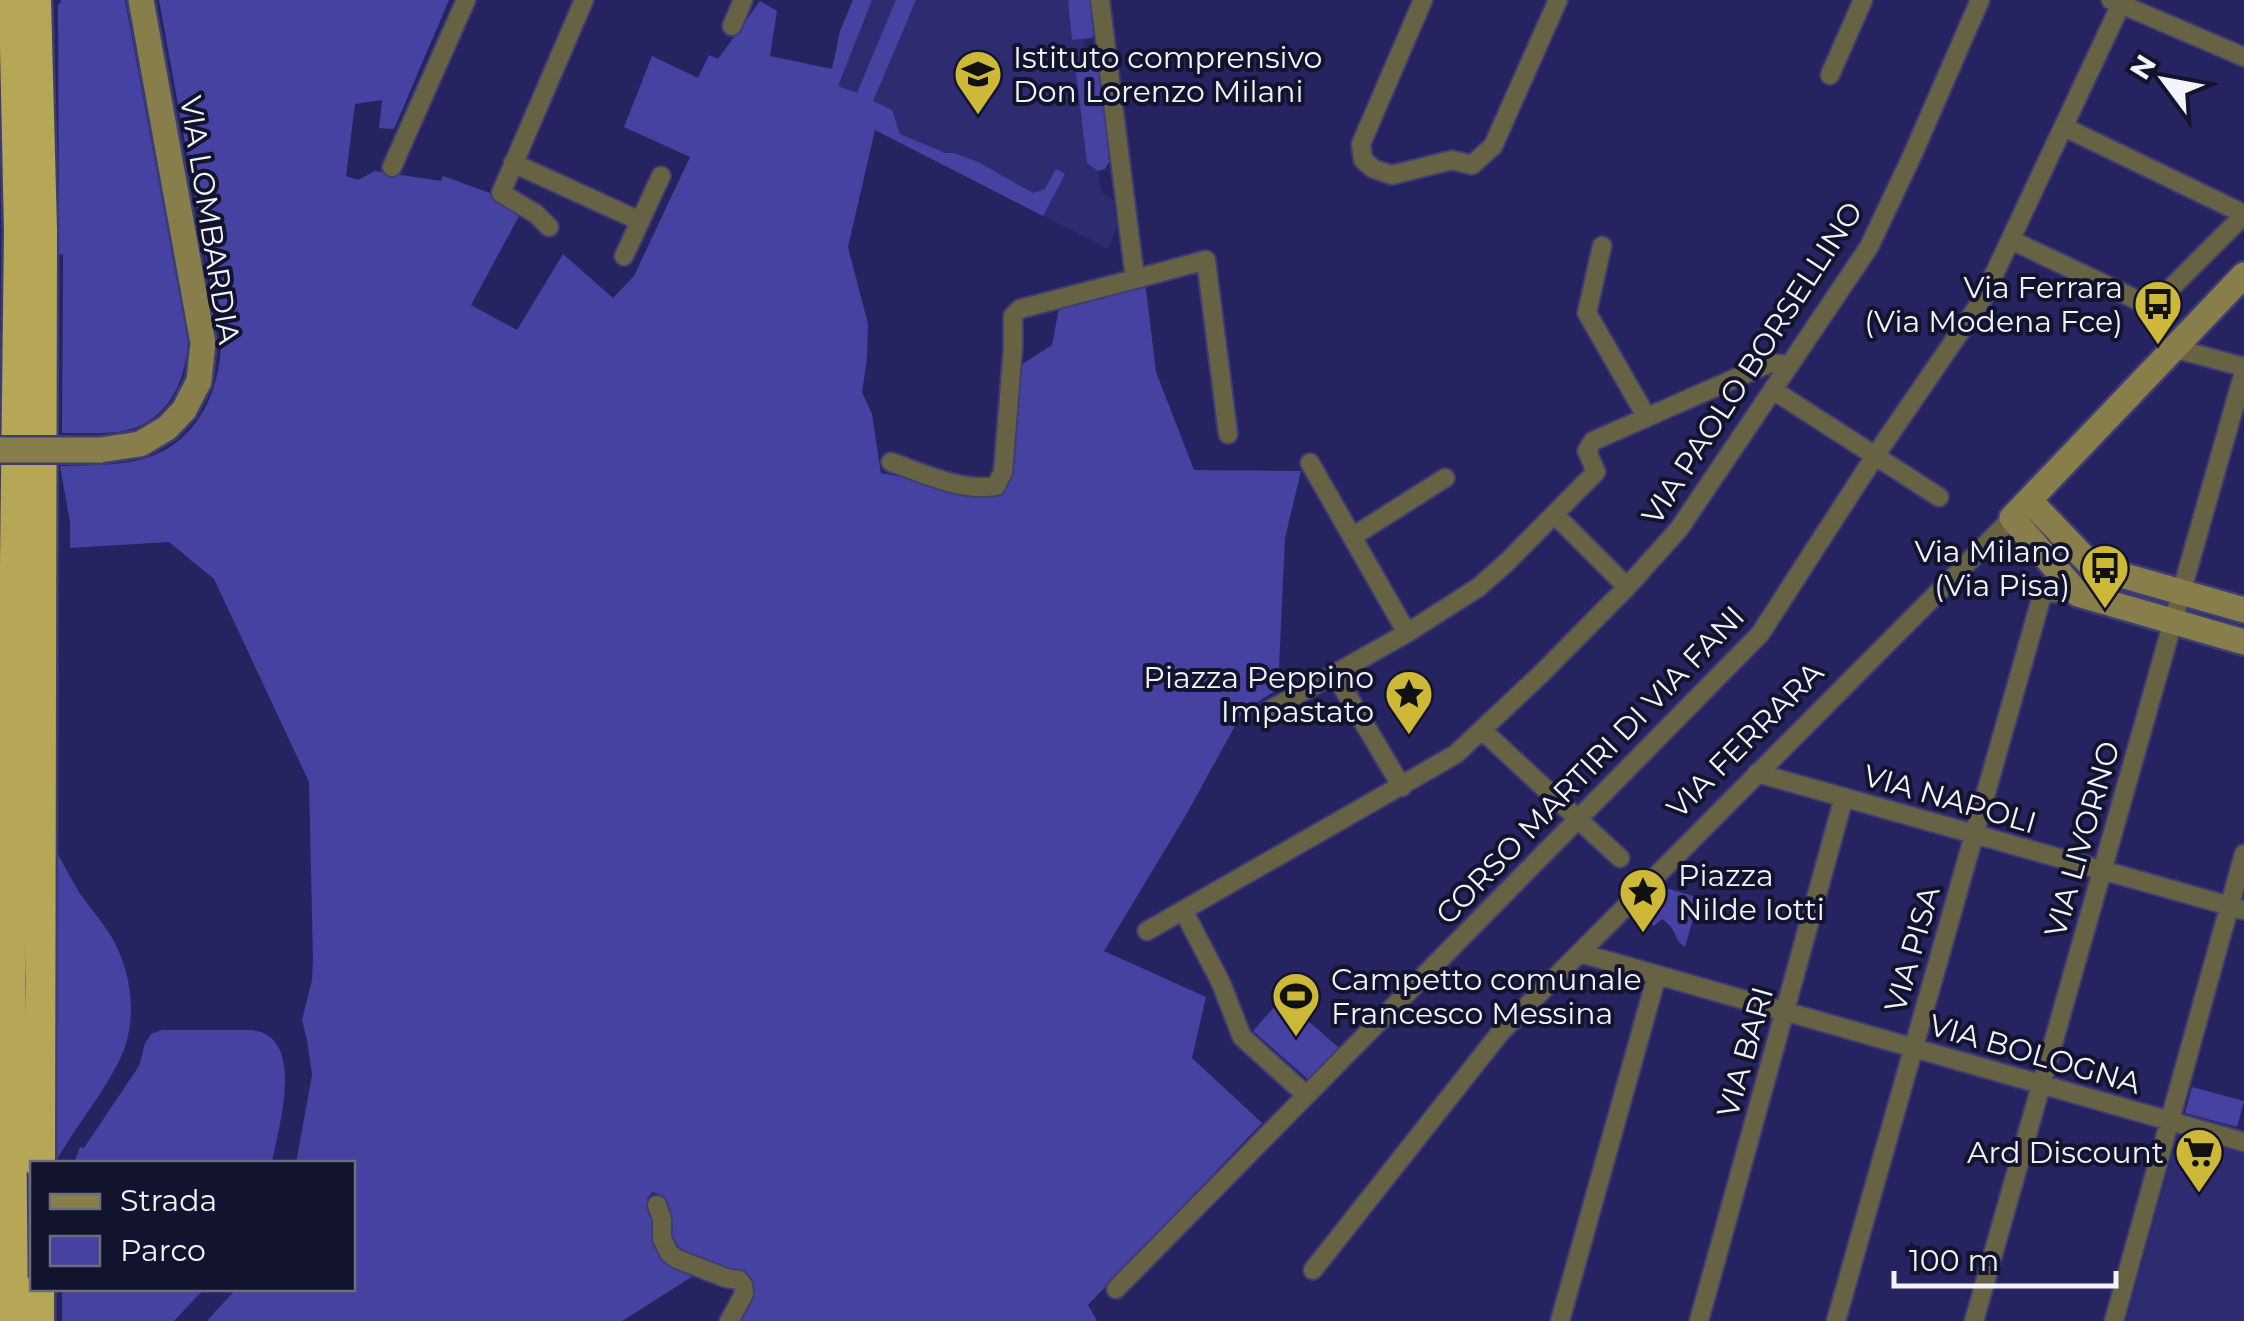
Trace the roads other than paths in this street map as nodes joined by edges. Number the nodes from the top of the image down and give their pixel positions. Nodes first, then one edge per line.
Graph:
1 (14, 0) edge
2 (36, 0) edge
3 (141, 0) edge
4 (466, 0) edge
5 (584, 0) edge
6 (743, 0) edge
7 (1100, 0) edge
8 (1423, 0) edge
9 (1558, 0) edge
10 (1863, 0) edge
11 (1980, 0) edge
12 (2119, 2) edge
13 (732, 26) dead end
14 (2244, 57) edge
15 (1830, 75) dead end
16 (2064, 127) junction
17 (513, 163) junction
18 (392, 167) dead end
19 (661, 176) dead end
20 (2244, 214) edge
21 (640, 220) junction
22 (549, 227) dead end
23 (2011, 240) junction
24 (1602, 246) dead end
25 (624, 256) dead end
26 (2244, 275) edge
27 (1135, 279) junction
28 (2173, 348) junction
29 (1790, 366) junction
30 (2244, 370) edge
31 (1773, 390) junction
32 (1646, 416) junction
33 (1228, 434) dead end
34 (0, 450) edge
35 (1875, 456) junction
36 (890, 462) dead end
37 (1310, 463) dead end
38 (1445, 478) dead end
39 (1939, 498) dead end
40 (2021, 509) junction
41 (1555, 514) junction
42 (1352, 536) junction
43 (1627, 587) junction
44 (2181, 592) junction
45 (2078, 594) junction
46 (2244, 610) edge
47 (2173, 622) junction
48 (1407, 632) junction
49 (2244, 642) edge
50 (1334, 673) junction
51 (1263, 714) dead end
52 (1484, 731) junction
53 (1758, 773) junction
54 (1402, 786) junction
55 (1844, 797) junction
56 (1578, 820) junction
57 (1973, 834) junction
58 (2244, 854) edge
59 (1620, 858) dead end
60 (2102, 870) junction
61 (2237, 908) edge
62 (1184, 910) junction
63 (1146, 931) dead end
64 (1580, 953) junction
65 (1658, 975) junction
66 (1785, 1012) junction
67 (1913, 1048) junction
68 (2041, 1084) junction
69 (1306, 1094) junction
70 (2170, 1121) junction
71 (2244, 1142) edge
72 (40, 1161) edge
73 (657, 1204) dead end
74 (1313, 1270) dead end
75 (1116, 1289) dead end
76 (39, 1291) edge
77 (13, 1321) edge
78 (39, 1321) edge
79 (729, 1321) edge
80 (1560, 1321) edge
81 (1699, 1321) edge
82 (1836, 1321) edge
83 (1974, 1321) edge
84 (2114, 1321) edge

1 - 77 highway
2 - 72 highway
3 - 34 street, VIA LOMBARDIA, bridge
4 - 18 street
5 - 17 street
6 - 13 street
7 - 27 street
8 - 9 street
10 - 15 street
11 - 29 street, VIA PAOLO BORSELLINO
12 - 14 street
12 - 16 street, CORSO MARTIRI DI VIA FANI
16 - 20 street
16 - 23 street, CORSO MARTIRI DI VIA FANI
17 - 21 street
17 - 22 street
19 - 21 street
20 - 23 street
21 - 25 street
23 - 35 street, CORSO MARTIRI DI VIA FANI
24 - 32 street
26 - 28 street, VIA FERRARA
27 - 33 street
27 - 36 street
28 - 30 street
28 - 40 street, VIA FERRARA
29 - 31 street, VIA PAOLO BORSELLINO
29 - 32 street
30 - 44 street, VIA LIVORNO
31 - 35 street
31 - 43 street, VIA PAOLO BORSELLINO
32 - 41 street
35 - 39 street
35 - 56 street, CORSO MARTIRI DI VIA FANI
37 - 42 street
38 - 42 street
40 - 44 street
40 - 45 street
40 - 53 street, VIA FERRARA
41 - 43 street
41 - 48 street
42 - 48 street
43 - 52 street, VIA PAOLO BORSELLINO
44 - 46 street
44 - 47 street, VIA LIVORNO
45 - 47 street
45 - 57 street, VIA PISA
47 - 49 street
47 - 60 street, VIA LIVORNO
48 - 50 street
50 - 51 street
50 - 54 street
52 - 54 street, VIA PAOLO BORSELLINO
52 - 56 street
53 - 55 street, VIA NAPOLI
53 - 64 street, VIA FERRARA
54 - 62 street, VIA PAOLO BORSELLINO
55 - 57 street, VIA NAPOLI
55 - 66 street, VIA BARI
56 - 59 street
56 - 69 street, CORSO MARTIRI DI VIA FANI
57 - 60 street, VIA NAPOLI
57 - 67 street, VIA PISA
58 - 61 street
60 - 61 street, VIA NAPOLI
60 - 68 street, VIA LIVORNO
61 - 70 street
62 - 63 street, VIA PAOLO BORSELLINO
62 - 69 street
64 - 65 street, VIA BOLOGNA
64 - 74 street, VIA FERRARA
65 - 66 street, VIA BOLOGNA
65 - 80 street
66 - 67 street, VIA BOLOGNA
66 - 81 street, VIA BARI
67 - 68 street, VIA BOLOGNA
67 - 82 street, VIA PISA
68 - 70 street, VIA BOLOGNA
68 - 83 street, VIA LIVORNO
69 - 75 street, CORSO MARTIRI DI VIA FANI
70 - 71 street, VIA BOLOGNA
70 - 84 street
73 - 79 street
76 - 78 highway

